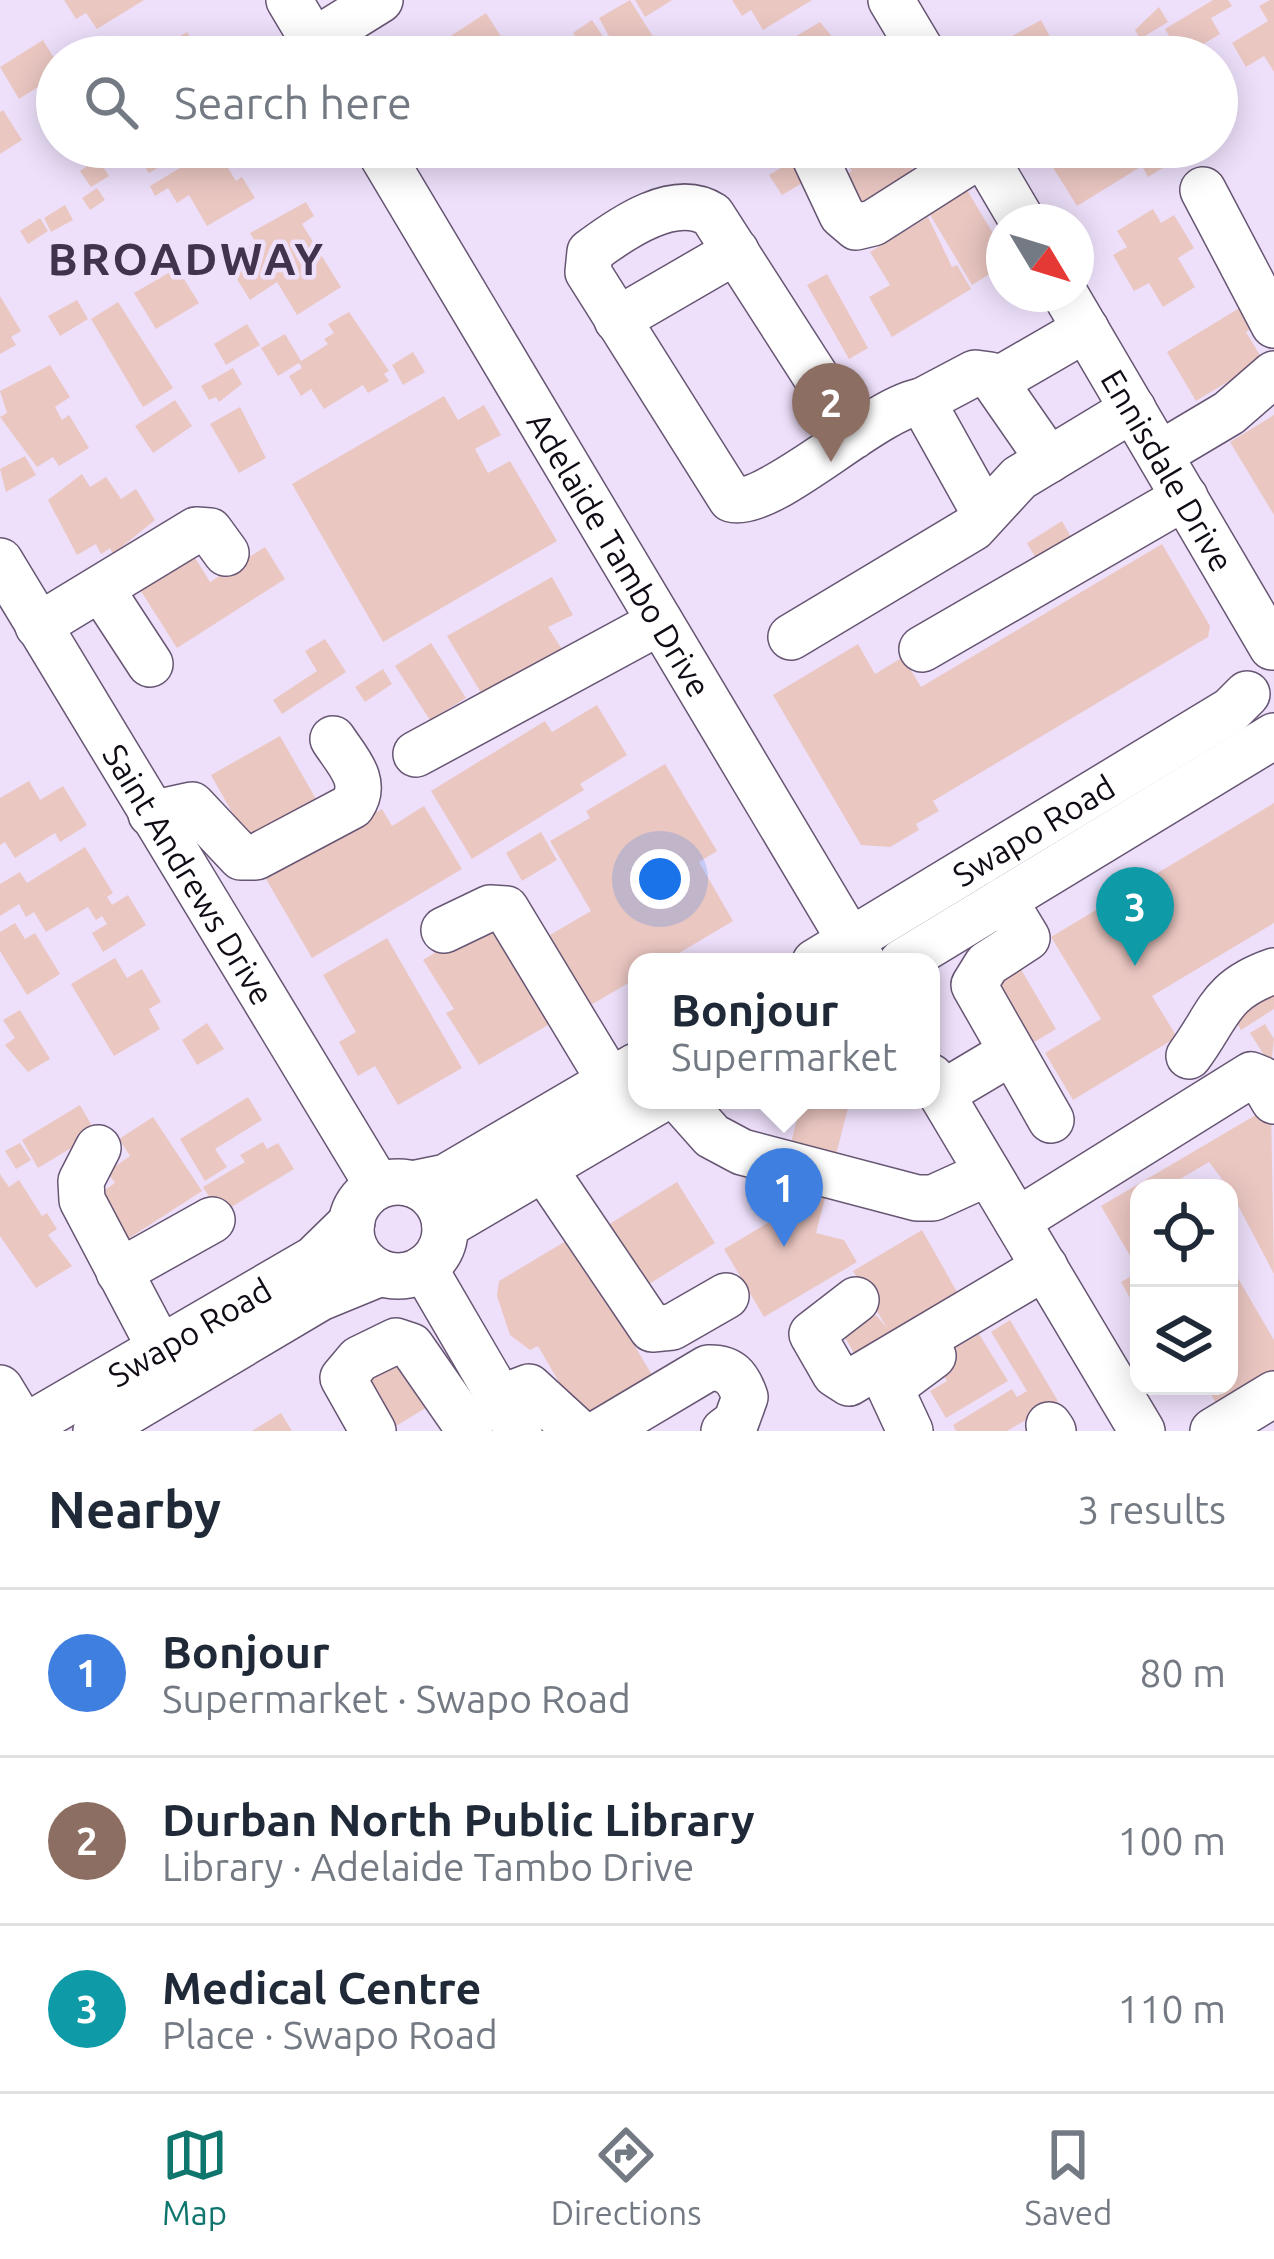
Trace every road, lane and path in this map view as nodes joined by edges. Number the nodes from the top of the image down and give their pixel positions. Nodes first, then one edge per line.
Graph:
1 (290, 0) edge
2 (380, 0) edge
3 (891, 0) edge
4 (311, 36) edge
5 (335, 36) edge
6 (912, 36) edge
7 (390, 168) edge
8 (820, 168) edge
9 (954, 168) edge
10 (992, 168) edge
11 (1203, 190) dead end
12 (1012, 204) edge
13 (736, 251) junction
14 (1076, 312) edge
15 (617, 320) junction
16 (1274, 326) edge
17 (1274, 374) edge
18 (996, 381) junction
19 (922, 400) junction
20 (1133, 409) junction
21 (854, 436) junction
22 (1160, 454) junction
23 (1049, 460) junction
24 (1185, 497) junction
25 (985, 514) junction
26 (226, 553) dead end
27 (0, 561) edge
28 (100, 589) junction
29 (660, 622) junction
30 (38, 626) junction
31 (791, 637) dead end
32 (1273, 647) edge
33 (922, 649) dead end
34 (150, 664) dead end
35 (1247, 694) junction
36 (1274, 734) edge
37 (333, 740) dead end
38 (416, 754) dead end
39 (151, 814) junction
40 (1004, 899) junction
41 (444, 930) dead end
42 (842, 953) edge
43 (846, 953) edge
44 (917, 953) edge
45 (1274, 971) edge
46 (1010, 1053) junction
47 (1189, 1057) dead end
48 (624, 1073) edge
49 (940, 1083) edge
50 (940, 1092) edge
51 (1274, 1101) edge
52 (644, 1109) edge
53 (688, 1109) edge
54 (1051, 1120) dead end
55 (98, 1148) dead end
56 (542, 1166) junction
57 (988, 1173) junction
58 (381, 1197) junction
59 (212, 1220) dead end
60 (1017, 1221) junction
61 (445, 1226) junction
62 (403, 1271) junction
63 (119, 1272) junction
64 (1048, 1274) junction
65 (726, 1296) dead end
66 (856, 1300) dead end
67 (160, 1348) junction
68 (0, 1388) edge
69 (1274, 1394) edge
70 (499, 1422) edge
71 (23, 1430) edge
72 (96, 1431) edge
73 (373, 1431) edge
74 (577, 1431) edge
75 (602, 1431) edge
76 (724, 1431) edge
77 (910, 1431) edge
78 (1142, 1431) edge
79 (1213, 1431) edge

1 - 4 street
2 - 5 street
3 - 6 street
7 - 29 street, Adelaide Tambo Drive
8 - 9 street
10 - 12 street
11 - 16 street
13 - 15 street
13 - 15 street
13 - 21 street
14 - 18 street
14 - 20 street, Ennisdale Drive
15 - 21 street
17 - 22 street
18 - 19 street
18 - 23 street
19 - 21 street
19 - 25 street
20 - 22 street, Ennisdale Drive
20 - 23 street
22 - 24 street, Ennisdale Drive
23 - 25 street
24 - 32 street, Ennisdale Drive
24 - 33 street
25 - 31 street
26 - 28 street
27 - 30 street, Saint Andrews Drive
28 - 30 street
28 - 34 street
29 - 38 street
29 - 42 street, Adelaide Tambo Drive
30 - 39 street, Saint Andrews Drive
32 - 35 street
35 - 36 street
35 - 43 street, Swapo Road
36 - 40 street, Swapo Road
37 - 39 street
39 - 58 street, Saint Andrews Drive
40 - 44 street, Swapo Road
40 - 46 street
41 - 48 street
45 - 47 street
46 - 49 street
46 - 54 street
48 - 58 street, Swapo Road
50 - 57 street
51 - 60 street
52 - 56 street
53 - 57 street
55 - 63 street
56 - 61 street
56 - 65 street
57 - 60 street
58 - 61 street
58 - 62 street
58 - 67 street, Swapo Road
59 - 63 street
60 - 64 street
61 - 62 street
62 - 70 street
62 - 72 street, Swapo Road
63 - 67 street
64 - 66 street
64 - 77 street
64 - 78 street
67 - 71 street, Swapo Road
68 - 71 street
69 - 79 street
70 - 73 street
70 - 74 street
75 - 76 street

